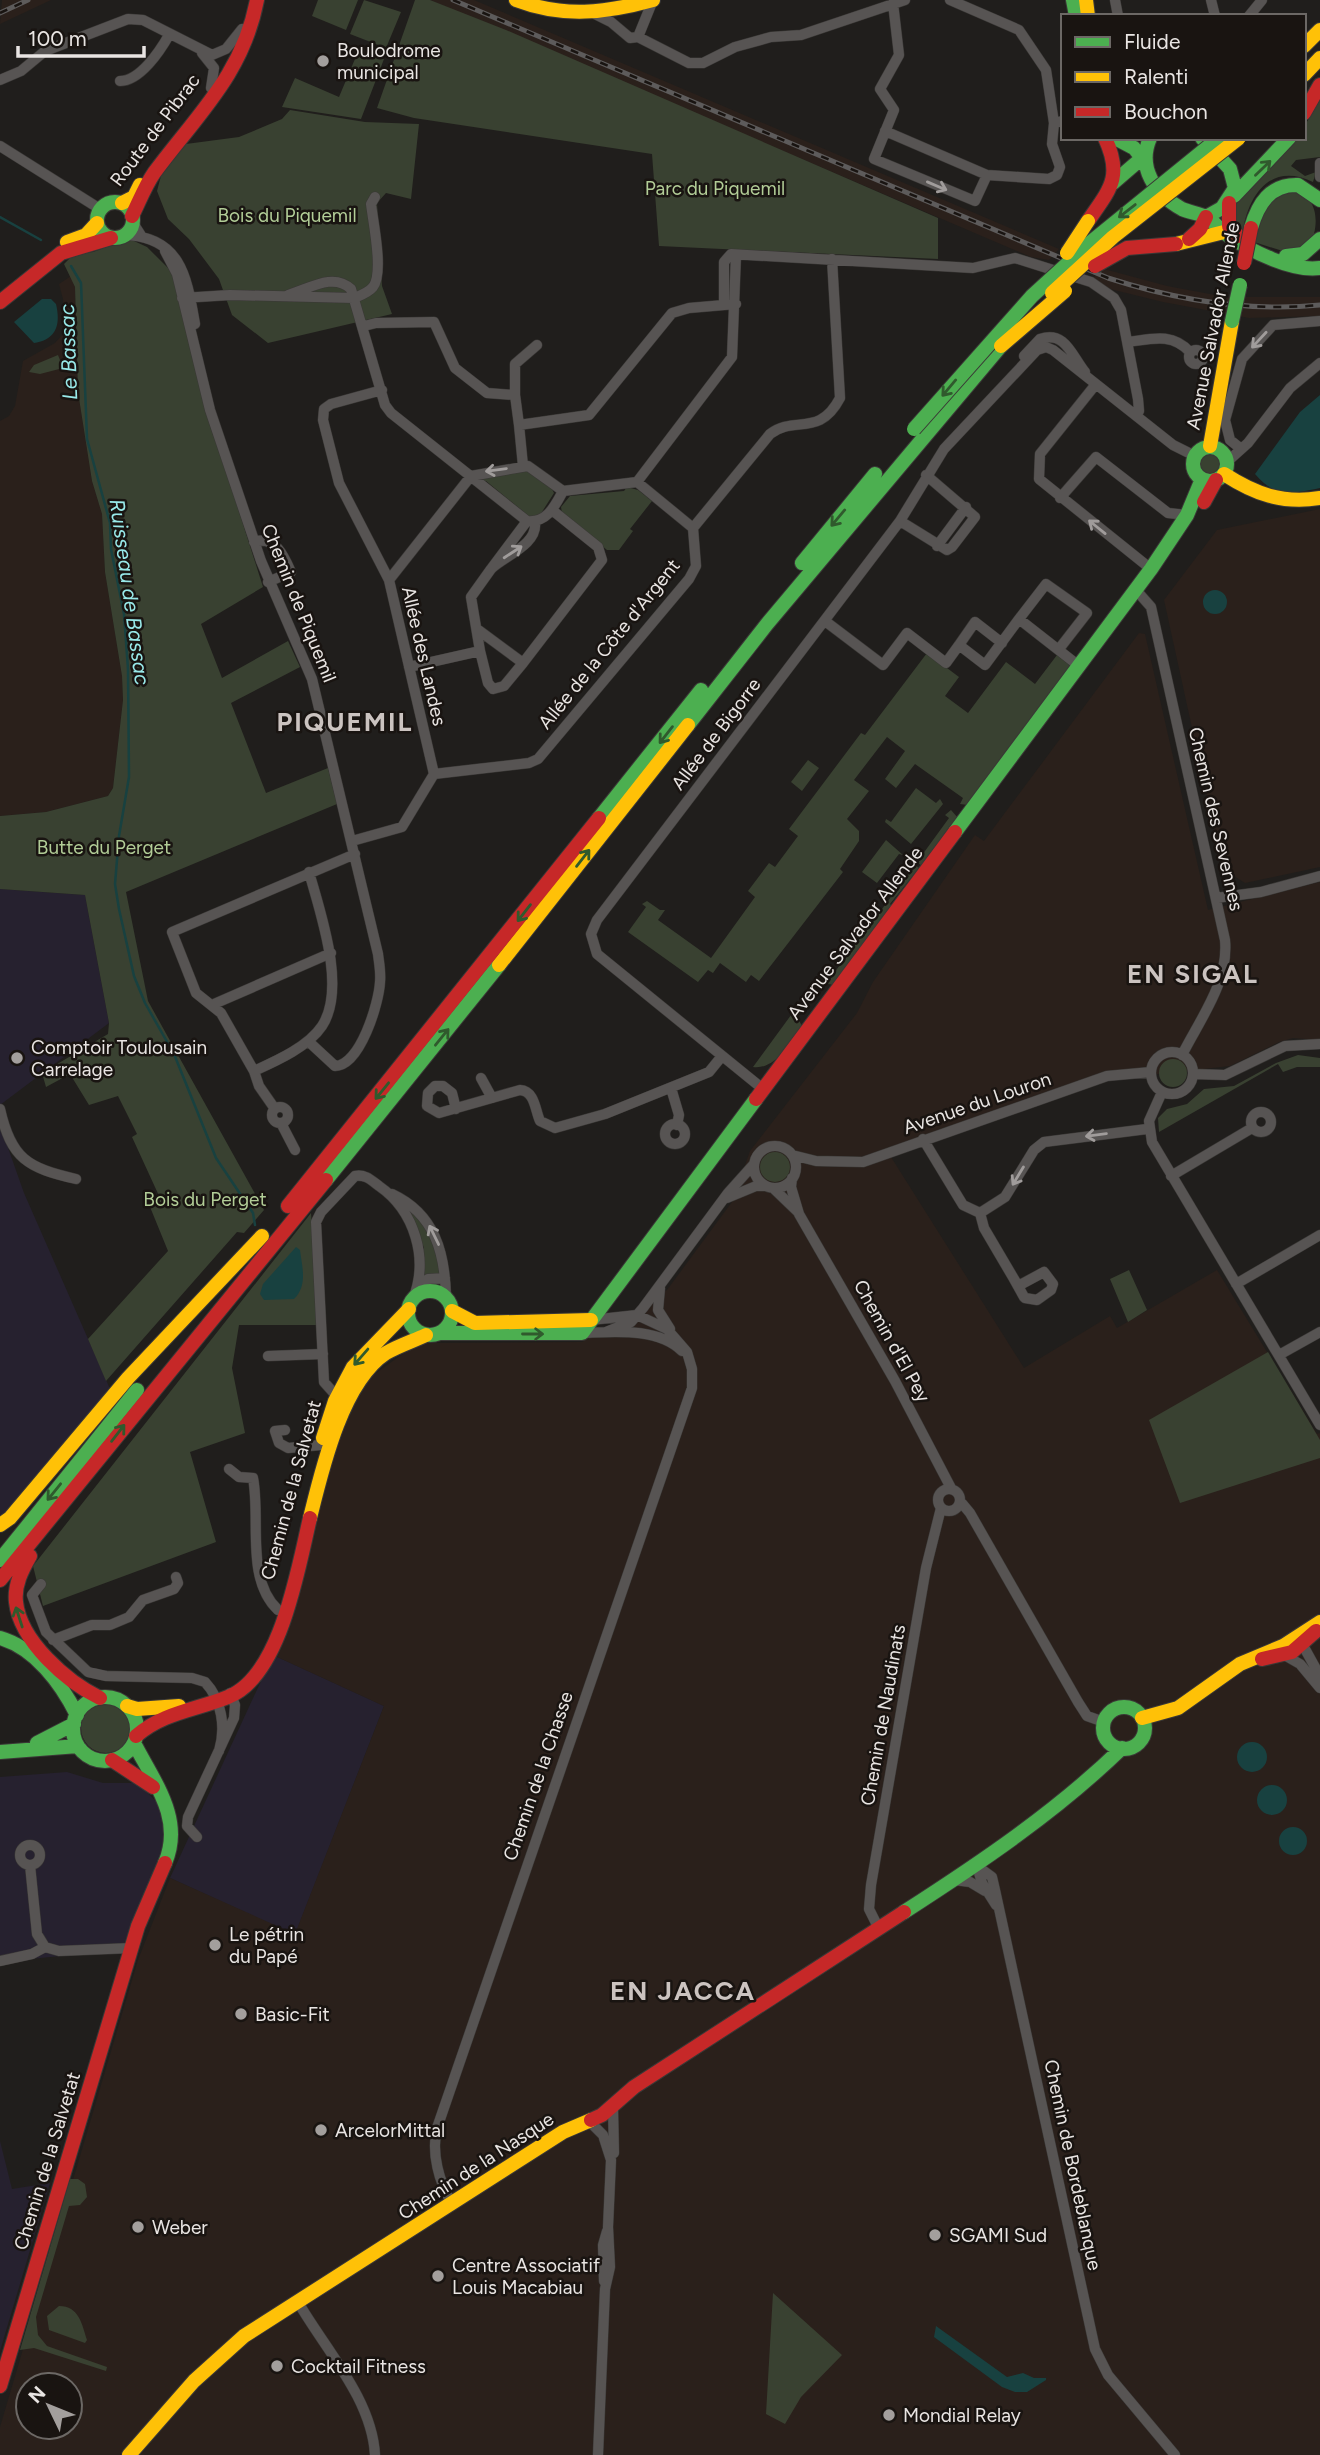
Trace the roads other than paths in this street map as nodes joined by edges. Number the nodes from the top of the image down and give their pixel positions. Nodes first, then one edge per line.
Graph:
1 (250, 0) edge
2 (257, 0) edge
3 (516, 0) edge
4 (653, 0) edge
5 (905, 0) edge
6 (950, 0) edge
7 (1262, 0) edge
8 (627, 2) edge
9 (893, 3) junction
10 (547, 5) edge
11 (593, 13) junction
12 (1251, 14) edge
13 (1320, 30) edge
14 (169, 34) junction
15 (638, 37) junction
16 (1320, 42) edge
17 (1306, 44) edge
18 (202, 52) junction
19 (1306, 57) edge
20 (1320, 58) edge
21 (225, 64) junction
22 (1306, 73) edge
23 (0, 80) edge
24 (120, 81) dead end
25 (1320, 85) edge
26 (211, 88) junction
27 (1306, 110) edge
28 (1058, 122) edge
29 (885, 131) junction
30 (1106, 140) edge
31 (1119, 140) edge
32 (1149, 140) edge
33 (1204, 140) edge
34 (1217, 140) edge
35 (1236, 140) edge
36 (1287, 140) edge
37 (0, 146) edge
38 (1142, 158) junction
39 (1320, 163) edge
40 (987, 175) junction
41 (1320, 177) edge
42 (1113, 183) junction
43 (375, 197) dead end
44 (1232, 200) junction
45 (1320, 200) edge
46 (122, 203) junction
47 (98, 216) junction
48 (1206, 217) junction
49 (125, 228) junction
50 (1224, 232) junction
51 (1320, 239) edge
52 (1176, 244) junction
53 (1320, 252) edge
54 (736, 255) junction
55 (1286, 256) junction
56 (832, 259) junction
57 (1320, 267) edge
58 (0, 291) edge
59 (288, 295) junction
60 (186, 297) junction
61 (354, 298) junction
62 (0, 302) edge
63 (736, 304) junction
64 (724, 305) junction
65 (1320, 321) edge
66 (364, 326) junction
67 (1128, 342) junction
68 (537, 345) dead end
69 (1002, 345) junction
70 (1190, 352) dead end
71 (976, 355) junction
72 (1320, 363) edge
73 (1093, 381) junction
74 (1135, 389) junction
75 (382, 390) junction
76 (515, 396) junction
77 (1124, 406) junction
78 (1136, 415) junction
79 (519, 425) junction
80 (917, 434) junction
81 (1210, 446) junction
82 (1240, 448) junction
83 (1195, 456) junction
84 (523, 466) junction
85 (1218, 473) junction
86 (926, 475) junction
87 (471, 476) junction
88 (637, 482) junction
89 (563, 491) junction
90 (1060, 498) junction
91 (1320, 498) edge
92 (552, 510) junction
93 (1187, 515) junction
94 (900, 521) junction
95 (531, 522) junction
96 (694, 528) junction
97 (254, 542) junction
98 (1151, 569) junction
99 (389, 580) junction
100 (268, 582) junction
101 (1136, 590) junction
102 (1019, 619) junction
103 (825, 621) junction
104 (478, 629) junction
105 (1002, 643) junction
106 (959, 645) junction
107 (1059, 649) junction
108 (481, 651) junction
109 (523, 663) junction
110 (1079, 666) junction
111 (409, 667) junction
112 (434, 774) junction
113 (352, 841) junction
114 (355, 854) junction
115 (309, 872) junction
116 (1320, 876) edge
117 (1216, 898) junction
118 (331, 953) junction
119 (214, 1004) junction
120 (308, 1041) junction
121 (1320, 1044) edge
122 (1182, 1055) junction
123 (722, 1056) junction
124 (254, 1071) junction
125 (1151, 1072) junction
126 (1193, 1074) junction
127 (481, 1078) dead end
128 (670, 1088) junction
129 (764, 1089) junction
130 (1162, 1092) junction
131 (492, 1098) junction
132 (0, 1109) edge
133 (456, 1109) dead end
134 (1273, 1116) dead end
135 (677, 1125) dead end
136 (1147, 1129) junction
137 (923, 1139) junction
138 (295, 1150) dead end
139 (792, 1155) junction
140 (816, 1161) junction
141 (754, 1164) junction
142 (1171, 1176) junction
143 (793, 1177) junction
144 (76, 1179) dead end
145 (769, 1187) junction
146 (388, 1192) junction
147 (724, 1200) junction
148 (980, 1213) junction
149 (799, 1214) junction
150 (1320, 1235) edge
151 (262, 1236) junction
152 (445, 1278) junction
153 (1236, 1284) junction
154 (661, 1285) junction
155 (1018, 1286) dead end
156 (413, 1297) junction
157 (449, 1304) junction
158 (637, 1315) junction
159 (591, 1320) junction
160 (647, 1322) junction
161 (606, 1332) junction
162 (671, 1332) junction
163 (582, 1333) junction
164 (433, 1334) junction
165 (1319, 1335) edge
166 (656, 1337) junction
167 (323, 1354) junction
168 (1279, 1355) junction
169 (268, 1356) dead end
170 (690, 1360) junction
171 (348, 1384) junction
172 (340, 1399) junction
173 (1320, 1425) edge
174 (276, 1431) dead end
175 (321, 1445) junction
176 (229, 1469) dead end
177 (46, 1474) junction
178 (75, 1486) junction
179 (951, 1488) junction
180 (960, 1502) junction
181 (942, 1508) junction
182 (0, 1511) edge
183 (0, 1525) edge
184 (0, 1560) edge
185 (176, 1577) dead end
186 (0, 1580) edge
187 (41, 1584) dead end
188 (278, 1610) junction
189 (1320, 1624) edge
190 (0, 1638) edge
191 (53, 1640) junction
192 (1293, 1648) junction
193 (1320, 1676) edge
194 (1320, 1688) edge
195 (231, 1693) junction
196 (100, 1698) junction
197 (215, 1699) junction
198 (128, 1706) junction
199 (188, 1707) junction
200 (1142, 1718) junction
201 (75, 1719) junction
202 (1104, 1722) junction
203 (135, 1740) junction
204 (1107, 1740) junction
205 (78, 1746) junction
206 (26, 1748) junction
207 (1122, 1748) junction
208 (219, 1751) junction
209 (0, 1752) edge
210 (112, 1760) junction
211 (1103, 1766) junction
212 (156, 1790) junction
213 (197, 1837) dead end
214 (997, 1852) junction
215 (30, 1865) dead end
216 (976, 1866) junction
217 (992, 1877) junction
218 (953, 1880) junction
219 (987, 1892) junction
220 (998, 1912) junction
221 (878, 1927) junction
222 (45, 1947) junction
223 (132, 1948) junction
224 (0, 1961) edge
225 (613, 2107) junction
226 (589, 2121) junction
227 (611, 2160) junction
228 (452, 2204) junction
229 (298, 2302) junction
230 (0, 2386) edge
231 (129, 2455) edge
232 (376, 2455) edge
233 (598, 2455) edge
234 (1175, 2455) edge

1 - 21 main road, Route de Pibrac
2 - 21 main road, Route de Pibrac
3 - 10 main road
4 - 8 main road
4 - 15 street
5 - 9 street
6 - 28 street
7 - 12 street
8 - 11 main road
9 - 15 street
9 - 29 street
10 - 11 main road
11 - 15 street
13 - 17 main road
14 - 18 street
14 - 23 street
14 - 24 street
16 - 19 main road
18 - 21 street
18 - 26 street
20 - 22 main road
21 - 26 main road, Route de Pibrac
21 - 49 main road, Route de Pibrac
25 - 27 main road
26 - 46 main road, Route de Pibrac
28 - 40 street
29 - 40 street
29 -> 40 street
30 - 42 main road
31 - 38 main road
32 - 38 main road
33 - 44 main road
34 -> 71 main road, bridge
35 - 69 main road, bridge
44 -> 36 main road
37 - 47 street
38 - 42 main road
38 - 48 main road
39 - 41 street
42 - 71 main road, bridge
43 - 61 street
44 - 48 main road
44 - 55 main road
45 - 81 main road, Avenue Salvador Allende, bridge
46 - 47 main road
46 - 49 main road
47 - 49 main road
47 - 58 main road
48 - 50 main road
48 - 52 main road
49 - 60 street, Chemin de Piquemil
49 - 62 main road
50 - 52 main road
50 - 57 main road
51 - 55 main road
52 - 69 main road, bridge
53 - 57 main road
54 - 56 street
54 - 63 street
54 - 64 street
55 - 57 main road
56 - 67 street
56 - 96 street
59 - 60 street
59 - 61 street
59 - 61 street
60 - 97 street, Chemin de Piquemil
61 - 66 street
63 - 64 street
63 - 88 street
64 - 79 street
65 -> 82 street
66 - 75 street
66 - 76 street
67 - 70 street
67 - 74 street
68 - 76 street
69 - 80 main road
71 -> 80 main road, bridge
72 - 82 street
73 - 77 street
73 - 86 street, Allée de Bigorre
73 - 90 street
74 - 77 street
74 - 78 street
75 - 87 street
75 - 99 street, Allée des Landes
76 - 79 street
77 - 78 street
78 - 83 street
79 - 84 street
80 -> 151 main road
178 -> 80 main road
81 - 83 main road
81 - 85 main road
82 - 85 street
83 - 85 main road
84 -> 87 street
84 - 89 street
85 - 91 main road
85 - 93 main road, Avenue Salvador Allende
85 - 98 main road, Avenue Salvador Allende
86 - 94 street, Allée de Bigorre
86 - 94 street
87 - 95 street
87 - 99 street
88 - 89 street
88 - 96 street
89 - 92 street
90 - 93 street
98 -> 90 street
92 - 95 street
92 - 109 street
93 - 98 main road, Avenue Salvador Allende
94 - 103 street, Allée de Bigorre
95 - 104 street
96 - 112 street, Allée de la Côte d'Argent
97 - 100 street, Chemin de Piquemil
97 - 100 street
98 - 101 main road, Avenue Salvador Allende
99 - 111 street, Allée des Landes
100 - 113 street, Chemin de Piquemil
101 - 110 main road, Avenue Salvador Allende
101 - 117 street, Chemin des Sevennes
102 - 105 street
102 - 107 street
102 - 107 street
103 - 106 street
103 - 123 street, Allée de Bigorre
104 - 108 street
104 - 109 street
105 - 106 street
105 - 106 street
107 - 110 street
108 - 109 street
108 - 111 street
110 - 129 main road, Avenue Salvador Allende
111 - 112 street, Allée des Landes
112 - 113 street
113 - 114 street, Chemin de Piquemil
114 - 115 street
114 - 120 street, Chemin de Piquemil
115 - 118 street
115 - 119 street
116 - 117 street
117 - 122 street, Chemin des Sevennes
118 - 119 street
118 - 120 street
119 - 124 street
120 - 124 street
121 - 126 street
122 - 125 street
122 - 126 street
123 - 128 street
123 - 129 street, Allée de Bigorre
124 - 138 street
125 - 130 street
125 - 137 street, Avenue du Louron
126 - 130 street
127 - 131 street
128 - 131 street
128 - 135 street
129 - 159 main road, Avenue Salvador Allende
130 - 136 street
131 - 133 street
132 - 144 street
134 - 142 street
136 - 142 street
136 -> 148 street
137 - 140 street, Avenue du Louron
137 - 148 street
139 - 140 street, Avenue du Louron
139 - 141 street
139 - 143 street
140 - 143 street
141 - 145 street
141 - 147 street
142 - 153 street
143 - 145 street
143 - 149 street, Chemin d'El Pey
145 - 147 street
145 - 149 street, Chemin d'El Pey
152 -> 146 street
146 - 156 street
146 - 167 street
147 - 154 street
148 - 155 street
149 - 179 street, Chemin d'El Pey
150 - 153 street
151 - 177 main road
151 -> 184 main road
152 - 156 street
152 - 157 street
153 - 168 street
154 - 158 street
154 - 162 street
156 - 157 main road
156 - 164 main road
156 -> 171 main road, Chemin de la Salvetat
157 - 159 main road
157 - 164 main road
158 - 159 street
158 - 160 street
158 - 161 street
159 - 163 main road
160 - 162 street
160 - 166 street
161 - 163 street
161 - 166 street
162 - 170 street
164 -> 163 main road
164 - 171 main road, Chemin de la Salvetat
165 - 168 street
166 - 170 street
167 - 169 street
167 - 172 street
168 - 173 street
170 - 228 street, Chemin de la Chasse
171 - 172 main road, Chemin de la Salvetat
172 - 175 main road, Chemin de la Salvetat
172 - 195 main road, Chemin de la Salvetat
174 - 175 street
175 - 188 main road, Chemin de la Salvetat
176 - 188 street
177 - 182 main road
177 - 183 main road
178 - 186 main road
196 -> 178 main road
179 - 180 street
179 - 181 street
180 - 181 street
180 - 202 street
181 - 221 street, Chemin de Naudinats
185 - 191 street
187 - 191 street
188 - 195 main road, Chemin de la Salvetat
189 - 192 main road
190 - 201 main road
191 - 197 street
192 - 193 street
192 - 194 street
192 - 200 main road
195 - 197 main road, Chemin de la Salvetat
195 - 208 street
196 - 198 main road
196 - 201 main road
197 - 199 main road, Chemin de la Salvetat
197 - 208 street
198 - 199 main road, Chemin de la Salvetat
198 - 203 main road
199 - 203 main road, Chemin de la Salvetat
200 - 202 main road
200 - 207 main road
201 - 205 main road
201 - 206 main road
202 - 204 main road
203 - 210 main road
203 - 212 main road, Chemin de la Salvetat
204 - 207 main road
204 - 211 main road
205 - 206 main road
205 - 210 main road
206 - 209 main road
207 - 211 main road, Chemin de la Nasque
208 - 213 street
210 - 212 main road, Chemin de la Salvetat
211 - 214 main road, Chemin de la Nasque
212 - 223 main road, Chemin de la Salvetat
214 - 216 main road, Chemin de la Nasque
214 - 217 street
215 - 222 street
216 - 217 street
216 - 218 main road, Chemin de la Nasque
216 - 219 street
217 - 220 street, Chemin de Bordeblanque
218 - 219 street
218 - 221 main road, Chemin de la Nasque
219 - 220 street
220 - 234 street, Chemin de Bordeblanque
221 - 225 main road, Chemin de la Nasque
222 - 223 street
222 - 224 street
223 - 230 main road, Chemin de la Salvetat
225 - 226 main road, Chemin de la Nasque
225 - 227 street
226 - 227 street
226 - 228 main road, Chemin de la Nasque
227 - 233 street
228 - 229 main road, Chemin de la Nasque
229 - 231 main road, Chemin de la Nasque
229 - 232 street

